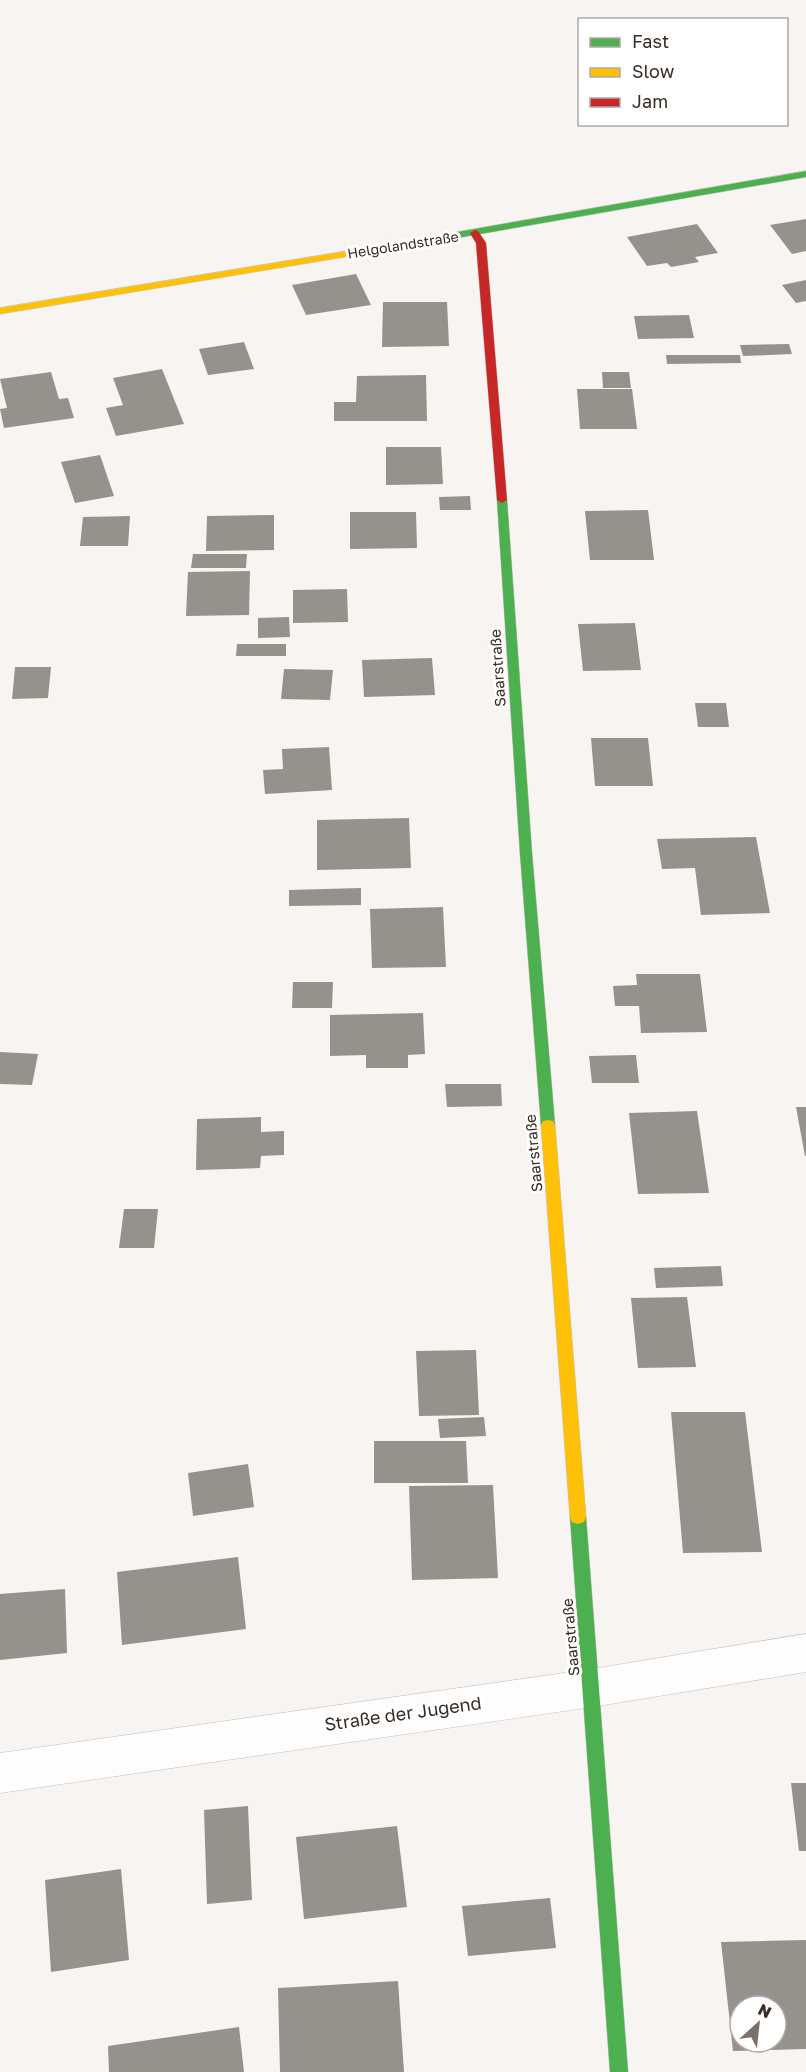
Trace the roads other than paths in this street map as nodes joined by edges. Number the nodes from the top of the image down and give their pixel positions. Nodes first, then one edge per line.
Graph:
1 (806, 174) edge
2 (475, 233) junction
3 (0, 311) edge
4 (806, 1653) edge
5 (592, 1688) junction
6 (0, 1773) edge
7 (619, 2072) edge

1 - 2 street, Helgolandstraße
2 - 3 street, Helgolandstraße
2 - 5 street, Saarstraße
4 - 5 street, Straße der Jugend
5 - 6 street, Straße der Jugend
5 - 7 street, Saarstraße

